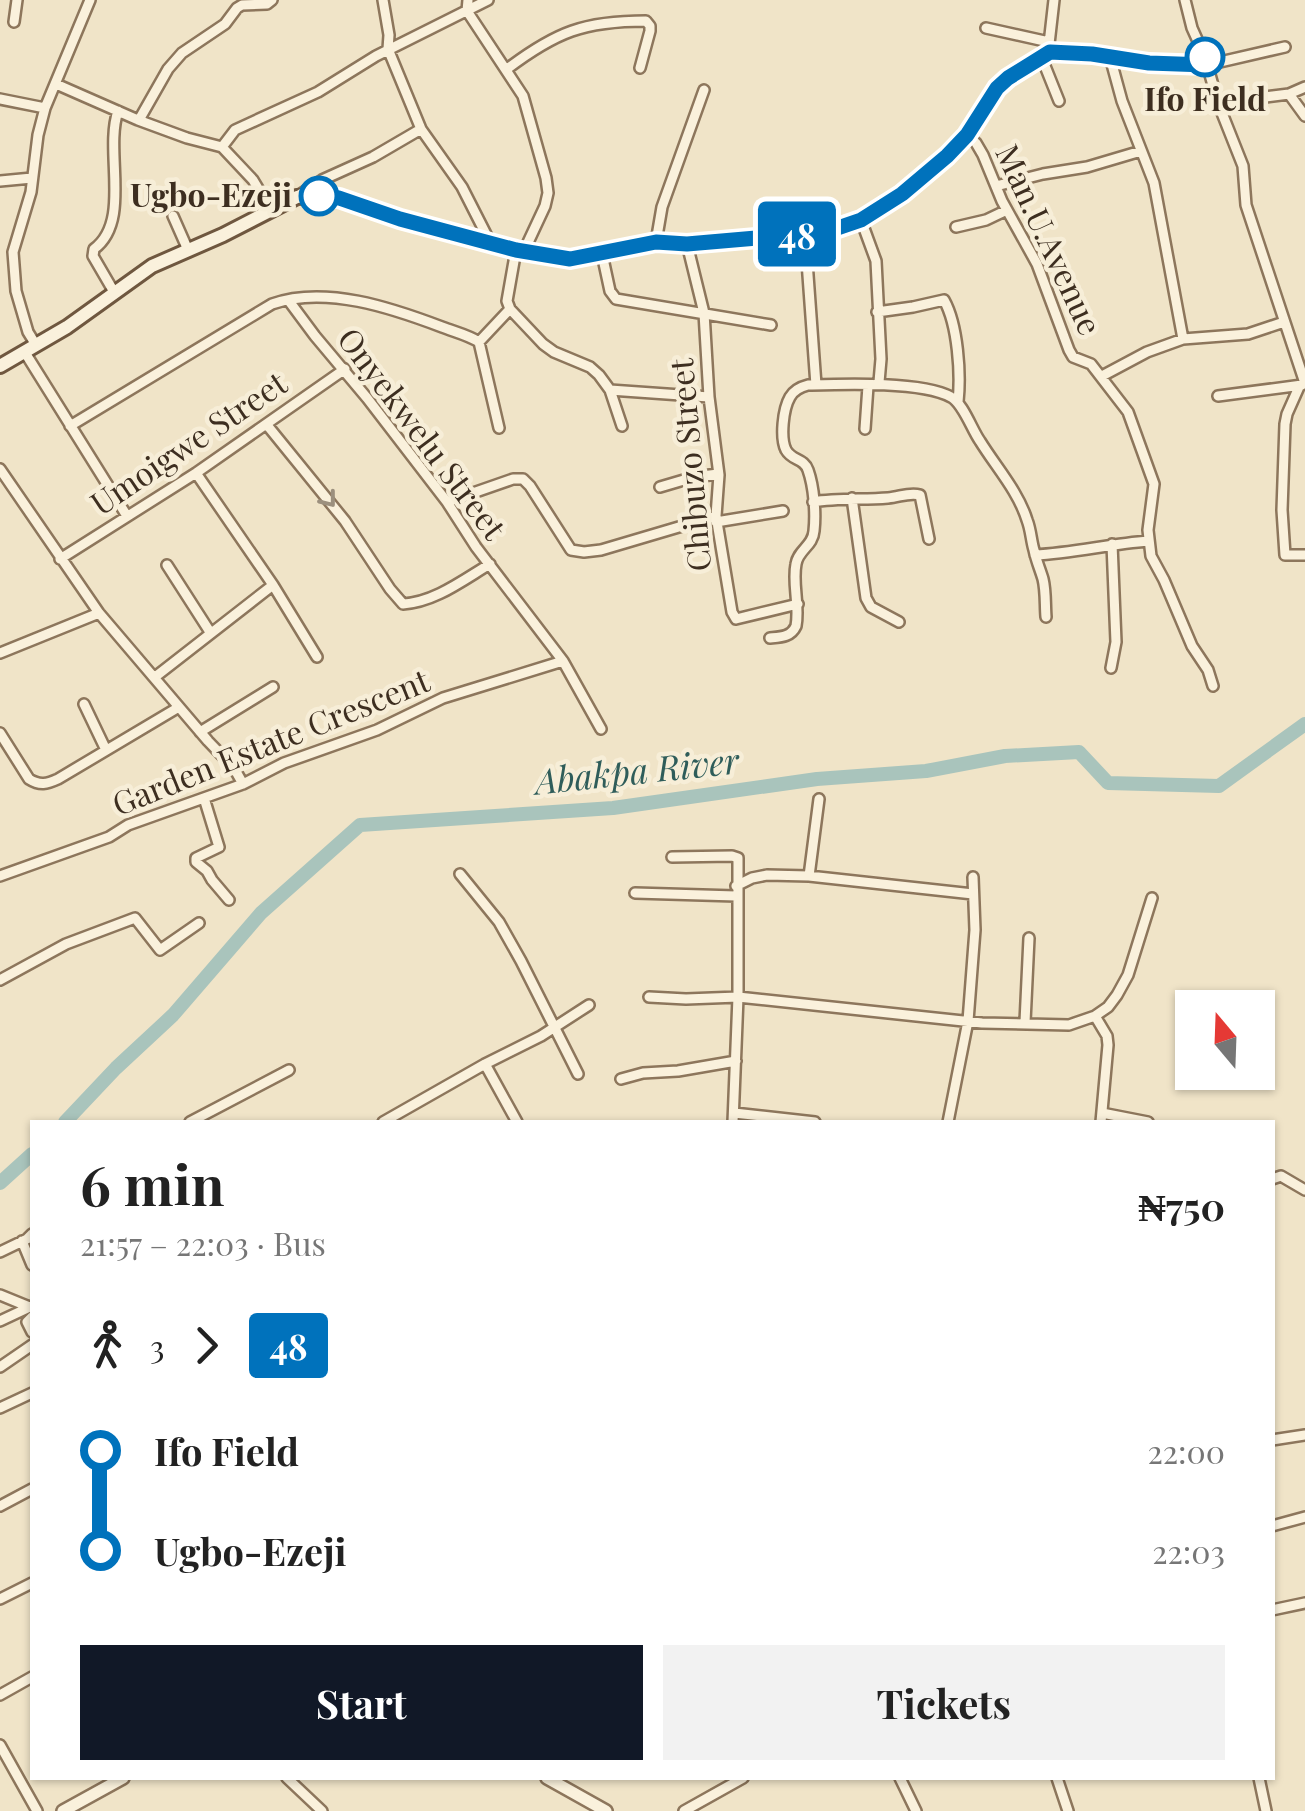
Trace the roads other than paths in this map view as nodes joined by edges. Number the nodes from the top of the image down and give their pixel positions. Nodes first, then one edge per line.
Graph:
1 (16, 0) edge
2 (89, 0) edge
3 (272, 0) edge
4 (383, 0) edge
5 (488, 0) edge
6 (1054, 0) edge
7 (1185, 0) edge
8 (468, 6) edge
9 (14, 22) dead end
10 (986, 28) dead end
11 (1285, 47) dead end
12 (388, 49) junction
13 (1047, 50) junction
14 (1110, 57) junction
15 (1206, 65) junction
16 (640, 68) dead end
17 (507, 69) junction
18 (56, 84) junction
19 (1305, 87) edge
20 (704, 90) dead end
21 (1289, 94) junction
22 (0, 99) edge
23 (1060, 101) dead end
24 (1218, 103) junction
25 (45, 108) junction
26 (118, 110) junction
27 (1305, 116) edge
28 (140, 120) junction
29 (421, 130) junction
30 (967, 135) junction
31 (222, 147) junction
32 (1141, 151) junction
33 (32, 178) junction
34 (0, 181) edge
35 (996, 186) junction
36 (297, 197) junction
37 (271, 210) junction
38 (1007, 210) junction
39 (173, 216) dead end
40 (861, 220) junction
41 (956, 227) dead end
42 (806, 234) junction
43 (656, 242) junction
44 (491, 244) junction
45 (687, 244) junction
46 (188, 250) junction
47 (0, 251) edge
48 (520, 251) junction
49 (14, 252) junction
50 (602, 254) junction
51 (114, 292) junction
52 (285, 301) junction
53 (510, 309) junction
54 (704, 312) junction
55 (877, 312) junction
56 (1284, 322) junction
57 (771, 325) dead end
58 (1183, 338) junction
59 (479, 342) junction
60 (30, 348) junction
61 (0, 366) edge
62 (344, 369) junction
63 (1102, 376) junction
64 (873, 384) junction
65 (816, 385) junction
66 (1303, 385) edge
67 (610, 390) junction
68 (1218, 396) dead end
69 (709, 397) junction
70 (958, 402) junction
71 (267, 425) junction
72 (70, 426) junction
73 (622, 426) dead end
74 (499, 428) dead end
75 (866, 430) dead end
76 (0, 469) edge
77 (196, 473) junction
78 (718, 474) junction
79 (660, 487) dead end
80 (852, 498) junction
81 (447, 502) junction
82 (813, 502) junction
83 (783, 511) dead end
84 (127, 516) junction
85 (716, 519) junction
86 (928, 539) dead end
87 (1148, 542) junction
88 (1112, 544) junction
89 (1035, 555) junction
90 (1305, 556) edge
91 (60, 559) junction
92 (490, 564) junction
93 (168, 565) dead end
94 (273, 585) junction
95 (798, 604) junction
96 (99, 613) junction
97 (1046, 618) dead end
98 (899, 622) dead end
99 (210, 632) junction
100 (770, 638) dead end
101 (1, 650) edge
102 (318, 658) dead end
103 (563, 661) junction
104 (1111, 668) dead end
105 (155, 677) junction
106 (1213, 686) dead end
107 (273, 687) dead end
108 (84, 704) dead end
109 (179, 707) junction
110 (601, 728) dead end
111 (200, 732) junction
112 (0, 733) edge
113 (106, 750) junction
114 (242, 784) junction
115 (204, 798) junction
116 (820, 799) dead end
117 (672, 857) dead end
118 (460, 874) dead end
119 (0, 876) edge
120 (809, 876) junction
121 (973, 877) dead end
122 (736, 891) junction
123 (636, 893) dead end
124 (973, 894) junction
125 (1152, 898) dead end
126 (229, 900) dead end
127 (199, 923) dead end
128 (1029, 938) dead end
129 (0, 980) edge
130 (648, 997) dead end
131 (738, 997) junction
132 (590, 1005) dead end
133 (1096, 1016) junction
134 (968, 1021) junction
135 (1025, 1022) junction
136 (553, 1027) junction
137 (736, 1061) junction
138 (486, 1064) junction
139 (289, 1070) dead end
140 (578, 1074) dead end
141 (621, 1079) dead end
142 (733, 1118) edge
143 (1101, 1118) edge
144 (194, 1120) edge
145 (387, 1120) edge
146 (516, 1120) edge
147 (774, 1120) edge
148 (948, 1120) edge
149 (1275, 1178) edge
150 (1305, 1190) edge
151 (30, 1235) edge
152 (22, 1241) junction
153 (0, 1252) edge
154 (30, 1260) edge
155 (0, 1295) edge
156 (30, 1310) edge
157 (30, 1310) edge
158 (0, 1320) edge
159 (30, 1346) edge
160 (0, 1367) edge
161 (30, 1394) edge
162 (0, 1408) edge
163 (1305, 1435) edge
164 (1275, 1440) edge
165 (30, 1491) edge
166 (0, 1506) edge
167 (1305, 1517) edge
168 (1275, 1525) edge
169 (30, 1584) edge
170 (0, 1599) edge
171 (1305, 1603) edge
172 (1275, 1609) edge
173 (30, 1678) edge
174 (0, 1695) edge
175 (0, 1745) edge
176 (119, 1780) edge
177 (290, 1780) edge
178 (551, 1780) edge
179 (739, 1780) edge
180 (901, 1780) edge
181 (1058, 1780) edge
182 (1258, 1780) edge
183 (36, 1811) edge
184 (64, 1811) edge
185 (322, 1811) edge
186 (606, 1811) edge
187 (684, 1811) edge
188 (916, 1811) edge
189 (1068, 1811) edge
190 (1266, 1811) edge

1 - 9 street
2 - 18 street
3 - 28 street
4 - 12 street
5 - 8 street
6 - 13 street
7 - 15 street
8 - 12 street
8 - 17 street
10 - 13 street
11 - 15 street
12 - 29 street
12 - 31 street
13 - 14 main road
13 - 23 street
13 - 30 main road
14 - 15 main road
14 - 32 street
15 - 24 street
16 - 17 street
17 - 48 street
18 - 25 street
18 - 26 street
19 - 21 street
20 - 43 street
21 - 24 street
21 - 27 street
22 - 25 street
24 - 56 street
25 - 33 street
26 - 28 street
26 - 51 street
28 - 31 street
29 - 36 street
29 - 44 street
30 - 35 street, Man.U.Avenue
30 - 40 main road
31 - 37 street
32 - 35 street
32 - 58 street
33 - 34 street
33 - 49 street
35 - 38 street, Man.U.Avenue
36 - 37 main road
36 - 44 main road
37 - 46 main road
38 - 41 street
38 - 63 street, Man.U.Avenue
39 - 46 street
40 - 42 main road
40 - 55 street
42 - 45 main road
42 - 65 street
43 - 45 main road
43 - 50 main road
44 - 48 main road
45 - 54 street, Chibuzo Street
46 - 51 main road
47 - 49 street
48 - 50 main road
48 - 53 street
49 - 60 street
50 - 54 street
51 - 60 main road
52 - 59 street
52 - 62 street, Onyekwelu Street
52 - 72 street
53 - 59 street
53 - 67 street
54 - 57 street
54 - 69 street, Chibuzo Street
55 - 64 street
55 - 70 street
56 - 58 street
56 - 66 street
58 - 63 street
59 - 74 street
60 - 61 main road
60 - 72 street
62 - 71 street, Umoigwe Street
62 - 81 street, Onyekwelu Street
63 - 87 street, Man.U.Avenue
64 - 65 street
64 - 70 street
64 - 75 street
65 - 82 street
66 - 68 street
66 - 90 street
67 - 69 street
67 - 73 street
69 - 78 street, Chibuzo Street
70 - 89 street
71 - 77 street, Umoigwe Street
71 -> 92 street
72 - 84 street
76 - 91 street
77 - 84 street, Umoigwe Street
77 - 94 street
78 - 79 street
78 - 85 street, Chibuzo Street
80 - 82 street
80 - 86 street
80 - 98 street
81 - 85 street
81 - 92 street, Onyekwelu Street
82 - 95 street
83 - 85 street
84 - 91 street, Umoigwe Street
85 - 95 street, Chibuzo Street
87 - 88 street
87 - 106 street, Man.U.Avenue
88 - 89 street
88 - 104 street
89 - 97 street
91 - 96 street
92 - 103 street, Onyekwelu Street
93 - 99 street
94 - 99 street
94 - 102 street
95 - 100 street
96 - 101 street
96 - 105 street
99 - 105 street
103 - 110 street, Onyekwelu Street
103 - 114 street, Garden Estate Crescent
105 - 109 street
107 - 111 street
108 - 113 street
109 - 111 street
109 - 113 street
111 - 114 street
112 - 113 street
114 - 115 street, Garden Estate Crescent
115 - 119 street, Garden Estate Crescent
115 - 126 street
116 - 120 street
117 - 122 street
118 - 136 street
120 - 122 street
120 - 124 street
121 - 124 street
122 - 123 street
122 - 131 street
124 - 134 street
125 - 133 street
127 - 129 street
128 - 135 street
130 - 131 street
131 - 134 street
131 - 137 street
132 - 136 street
133 - 135 street
133 - 143 street
134 - 135 street
134 - 148 street
136 - 138 street
136 - 140 street
137 - 141 street
137 - 142 street
138 - 145 street
138 - 146 street
139 - 144 street
142 - 147 street
149 - 150 street
151 - 152 street
152 - 153 street
152 - 154 street
155 - 156 street
157 - 158 street
159 - 160 street
161 - 162 street
163 - 164 street
165 - 166 street
167 - 168 street
169 - 170 street
171 - 172 street
173 - 174 street
175 - 183 street
176 - 184 street
177 - 185 street
178 - 186 street
179 - 187 street
180 - 188 street
181 - 189 street
182 - 190 street

